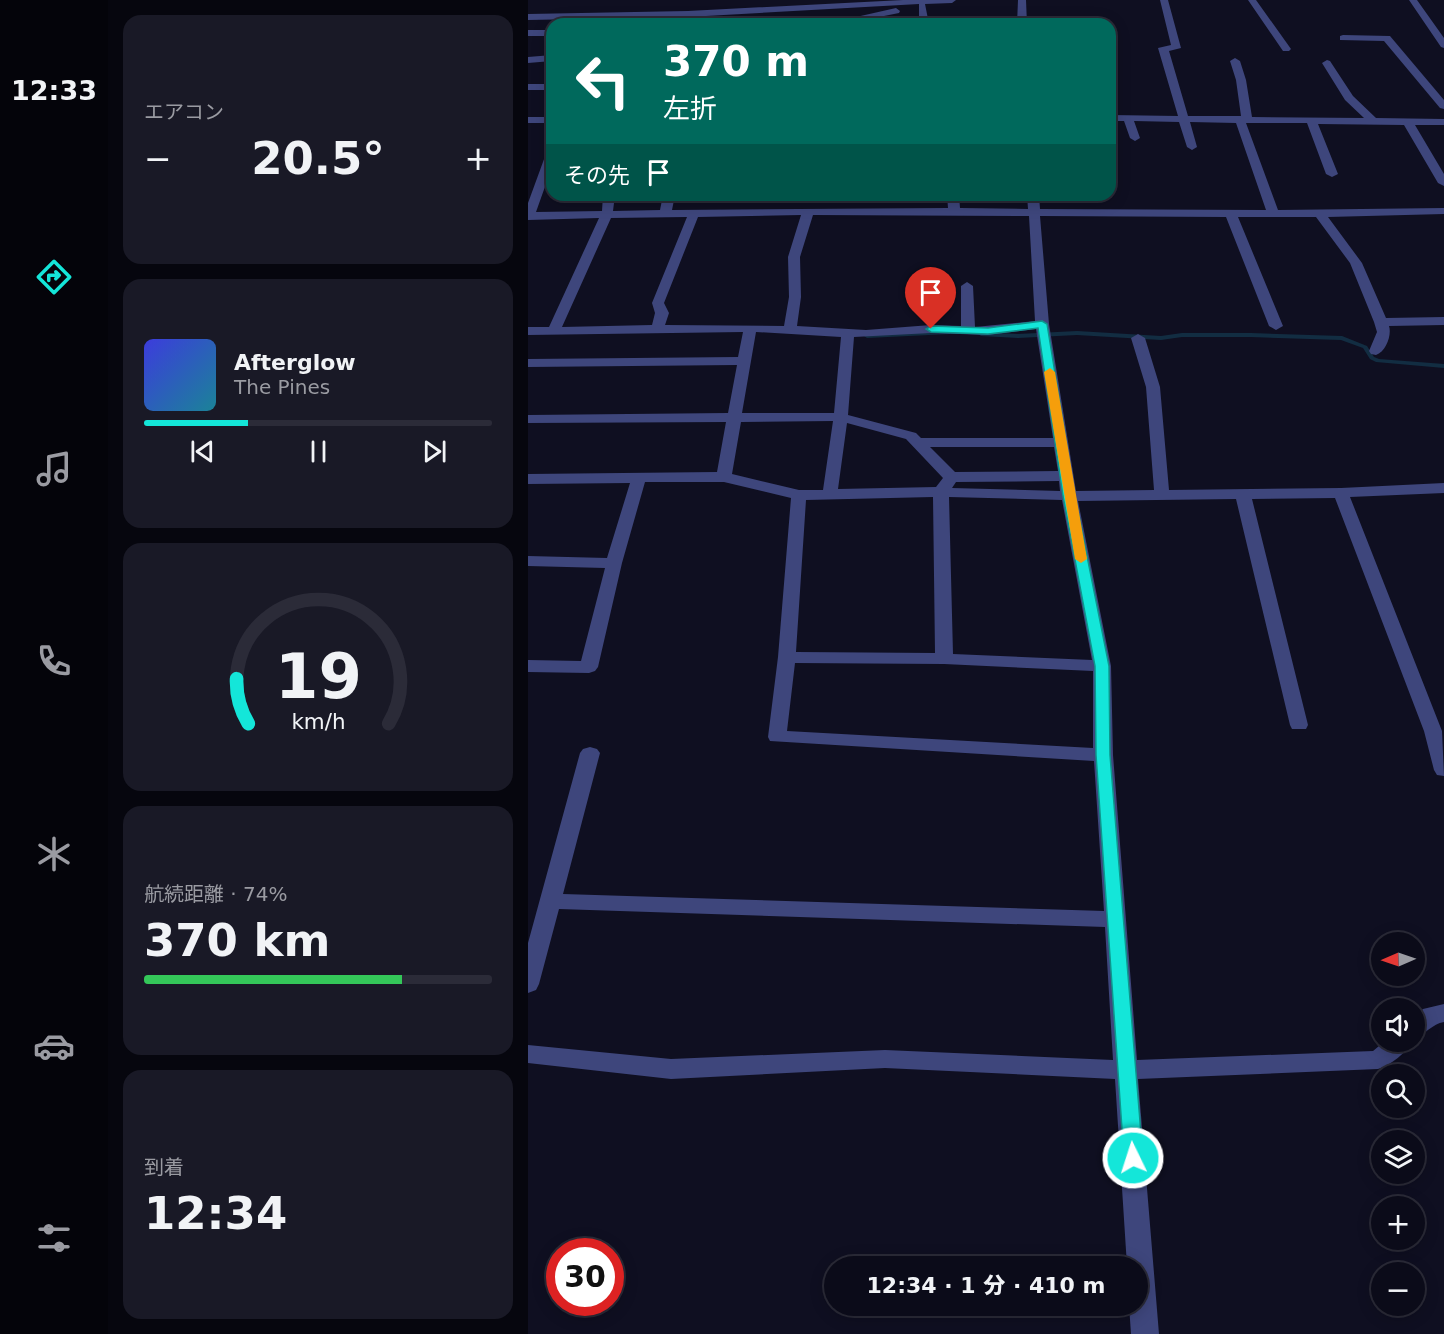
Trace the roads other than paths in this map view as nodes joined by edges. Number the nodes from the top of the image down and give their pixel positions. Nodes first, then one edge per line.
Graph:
1 (953, 0) edge
2 (1022, 0) edge
3 (1164, 0) edge
4 (1252, 0) edge
5 (1413, 0) edge
6 (922, 6) junction
7 (794, 8) edge
8 (688, 10) junction
9 (569, 16) edge
10 (528, 17) edge
11 (688, 18) edge
12 (861, 18) edge
13 (923, 18) edge
14 (1022, 18) edge
15 (528, 33) edge
16 (546, 33) edge
17 (1343, 38) dead end
18 (1444, 45) edge
19 (1286, 49) dead end
20 (546, 58) edge
21 (528, 60) edge
22 (1235, 61) dead end
23 (1327, 63) dead end
24 (528, 87) edge
25 (546, 87) edge
26 (1444, 106) edge
27 (1116, 118) edge
28 (1128, 118) junction
29 (1182, 119) junction
30 (1243, 119) junction
31 (528, 120) edge
32 (546, 120) edge
33 (1311, 120) junction
34 (1374, 122) junction
35 (1408, 122) junction
36 (1444, 122) edge
37 (1135, 138) dead end
38 (1192, 147) dead end
39 (546, 167) edge
40 (1332, 174) dead end
41 (1444, 183) edge
42 (609, 201) edge
43 (668, 201) edge
44 (856, 201) edge
45 (953, 201) edge
46 (1034, 201) edge
47 (855, 211) junction
48 (1444, 211) edge
49 (694, 213) junction
50 (808, 213) junction
51 (954, 213) junction
52 (1035, 213) junction
53 (665, 214) junction
54 (1231, 214) junction
55 (1273, 214) junction
56 (1319, 214) junction
57 (608, 215) junction
58 (528, 216) edge
59 (967, 286) dead end
60 (1444, 321) edge
61 (1381, 322) junction
62 (1042, 324) junction
63 (1276, 326) dead end
64 (750, 328) junction
65 (528, 330) edge
66 (554, 330) junction
67 (657, 330) junction
68 (790, 331) junction
69 (968, 331) junction
70 (848, 333) junction
71 (1138, 338) dead end
72 (1376, 351) dead end
73 (744, 361) junction
74 (528, 363) edge
75 (734, 417) junction
76 (841, 417) junction
77 (528, 419) edge
78 (917, 442) junction
79 (1061, 443) junction
80 (1066, 476) junction
81 (639, 477) junction
82 (724, 477) junction
83 (951, 477) junction
84 (528, 479) edge
85 (1444, 488) edge
86 (941, 492) junction
87 (830, 493) junction
88 (1341, 493) junction
89 (1243, 494) junction
90 (799, 495) junction
91 (1162, 495) junction
92 (1069, 496) junction
93 (528, 561) edge
94 (614, 563) junction
95 (787, 657) junction
96 (944, 659) junction
97 (528, 666) edge
98 (1102, 666) junction
99 (1299, 725) dead end
100 (590, 753) dead end
101 (1103, 755) junction
102 (1444, 770) edge
103 (550, 901) junction
104 (1115, 919) junction
105 (528, 984) edge
106 (1444, 1013) edge
107 (1425, 1020) edge
108 (1388, 1052) edge
109 (528, 1054) edge
110 (1128, 1070) junction
111 (1145, 1334) edge

1 - 6 street
1 - 7 street
2 - 14 street
3 - 29 street
4 - 19 street
5 - 18 street
6 - 12 street
6 - 13 street
7 - 8 street
8 - 9 street
8 - 11 street
9 - 10 street
15 - 16 street
17 - 26 street
20 - 21 street
22 - 30 street
23 - 34 street
24 - 25 street
27 - 28 street
28 - 29 street
28 - 37 street
29 - 30 street
29 - 38 street
30 - 33 street
30 - 55 street
31 - 32 street
33 - 34 street
33 - 40 street
34 - 35 street
35 - 36 street
35 - 41 street
39 - 58 street
42 - 57 street
43 - 53 street
44 - 47 street
45 - 51 street
46 - 52 street
47 - 50 street
47 - 51 street
48 - 56 street
49 - 50 street
49 - 53 street
49 - 67 street
50 - 68 street
51 - 52 street
52 - 54 street
52 - 62 street
53 - 57 street
54 - 55 street
54 - 63 street
55 - 56 street
56 - 61 street
57 - 58 street
57 - 66 street
59 - 69 street
60 - 61 street
61 - 72 street
62 - 69 street
62 - 79 street
64 - 67 street
64 - 68 street
64 - 73 street
65 - 66 street
66 - 67 street
68 - 70 street
69 - 70 street
70 - 76 street
71 - 91 street
73 - 74 street
73 - 75 street
75 - 76 street
75 - 77 street
75 - 82 street
76 - 78 street
76 - 87 street
78 - 79 street
78 - 83 street
79 - 80 street
80 - 83 street
80 - 92 street
81 - 82 street
81 - 84 street
81 - 94 street
82 - 90 street
83 - 86 street
85 - 88 street
86 - 87 street
86 - 92 street
86 - 96 street
87 - 90 street
88 - 89 street
88 - 102 street
89 - 91 street
89 - 99 street
90 - 95 street
91 - 92 street
92 - 98 street
93 - 94 street
94 - 97 street
95 - 96 street
95 - 101 street
96 - 98 street
98 - 101 street
100 - 103 street
101 - 104 street
103 - 104 street
103 - 105 street
104 - 110 street
106 - 107 street
108 - 110 street
109 - 110 street
110 - 111 street

